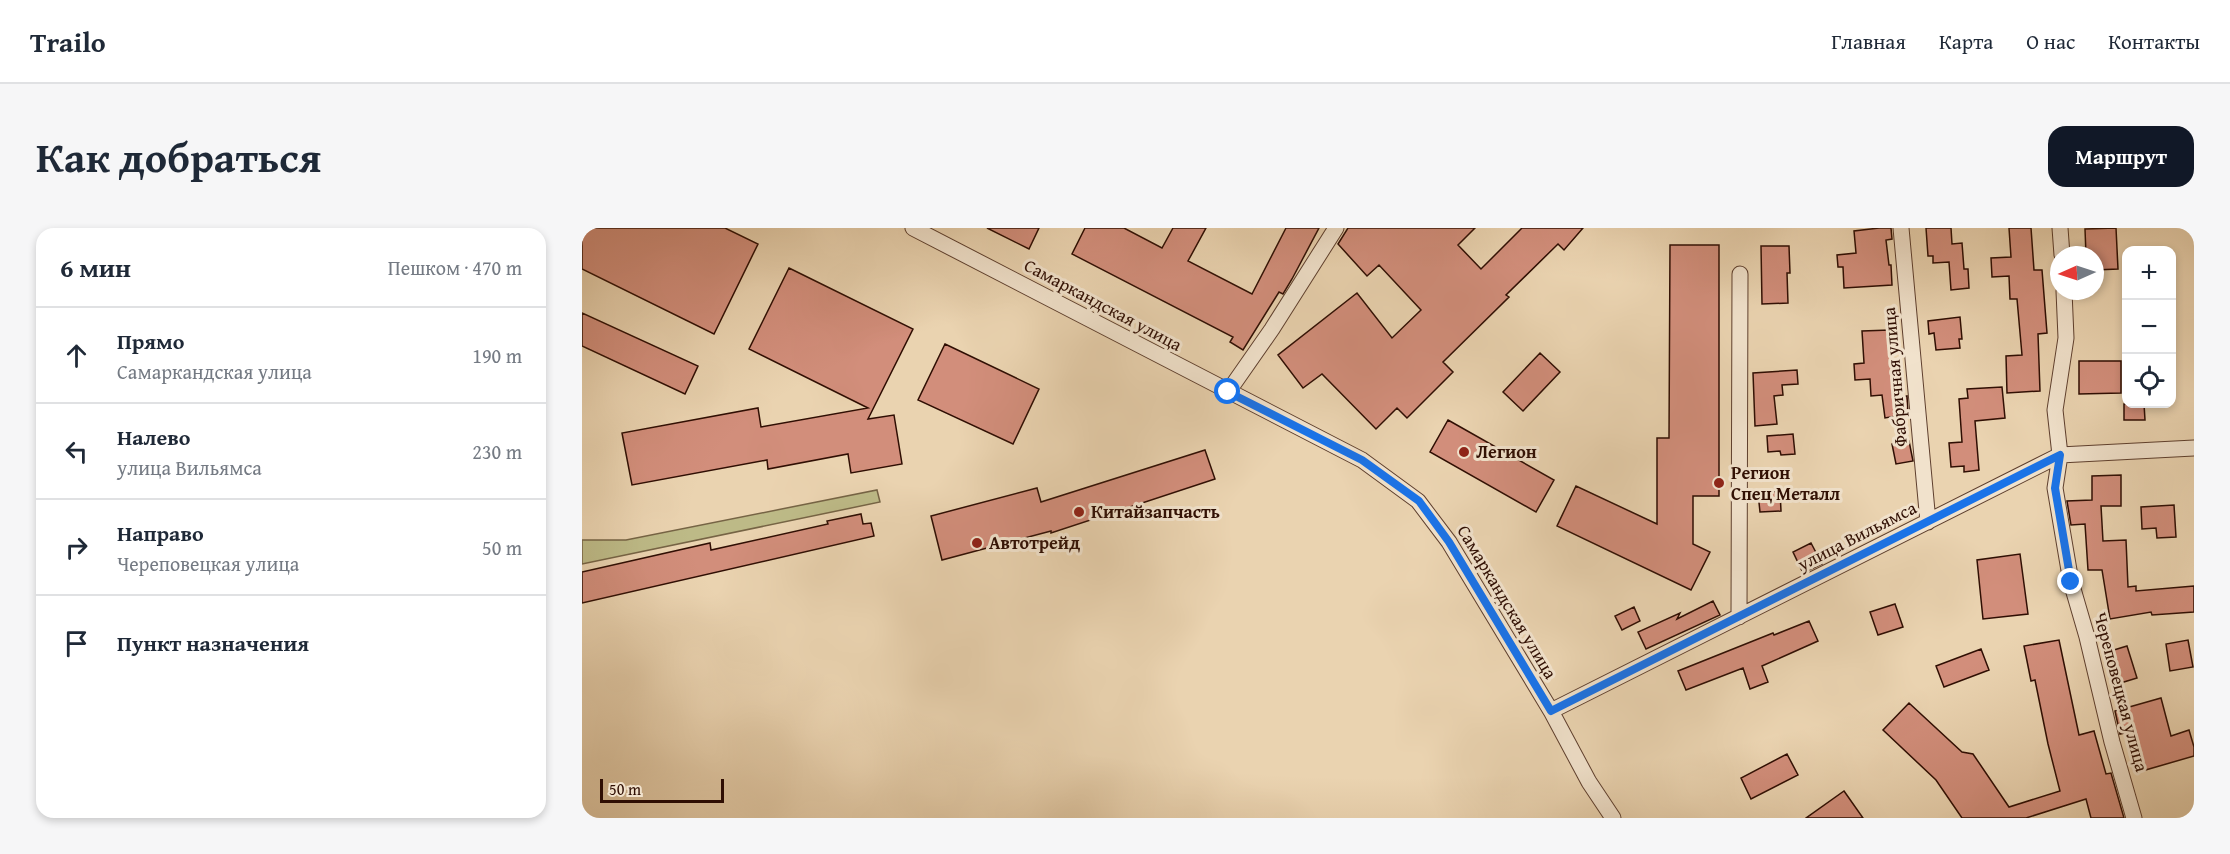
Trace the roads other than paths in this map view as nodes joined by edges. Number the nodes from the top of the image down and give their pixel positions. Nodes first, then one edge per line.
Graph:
1 (913, 228) edge
2 (1336, 228) edge
3 (1902, 228) edge
4 (2060, 228) edge
5 (2061, 246) edge
6 (1740, 274) dead end
7 (2064, 300) edge
8 (1228, 392) junction
9 (2194, 448) edge
10 (2060, 455) junction
11 (1928, 522) junction
12 (1739, 616) junction
13 (1551, 711) junction
14 (1613, 818) edge
15 (2134, 818) edge

1 - 8 street, Самаркандская улица
2 - 8 street
3 - 11 street, Фабричная улица
4 - 5 street
6 - 12 street
7 - 10 street, Череповецкая улица
8 - 13 street, Самаркандская улица
9 - 10 street, улица Вильямса
10 - 11 street, улица Вильямса
10 - 15 street, Череповецкая улица
11 - 12 street, улица Вильямса
12 - 13 street, улица Вильямса
13 - 14 street, Самаркандская улица

